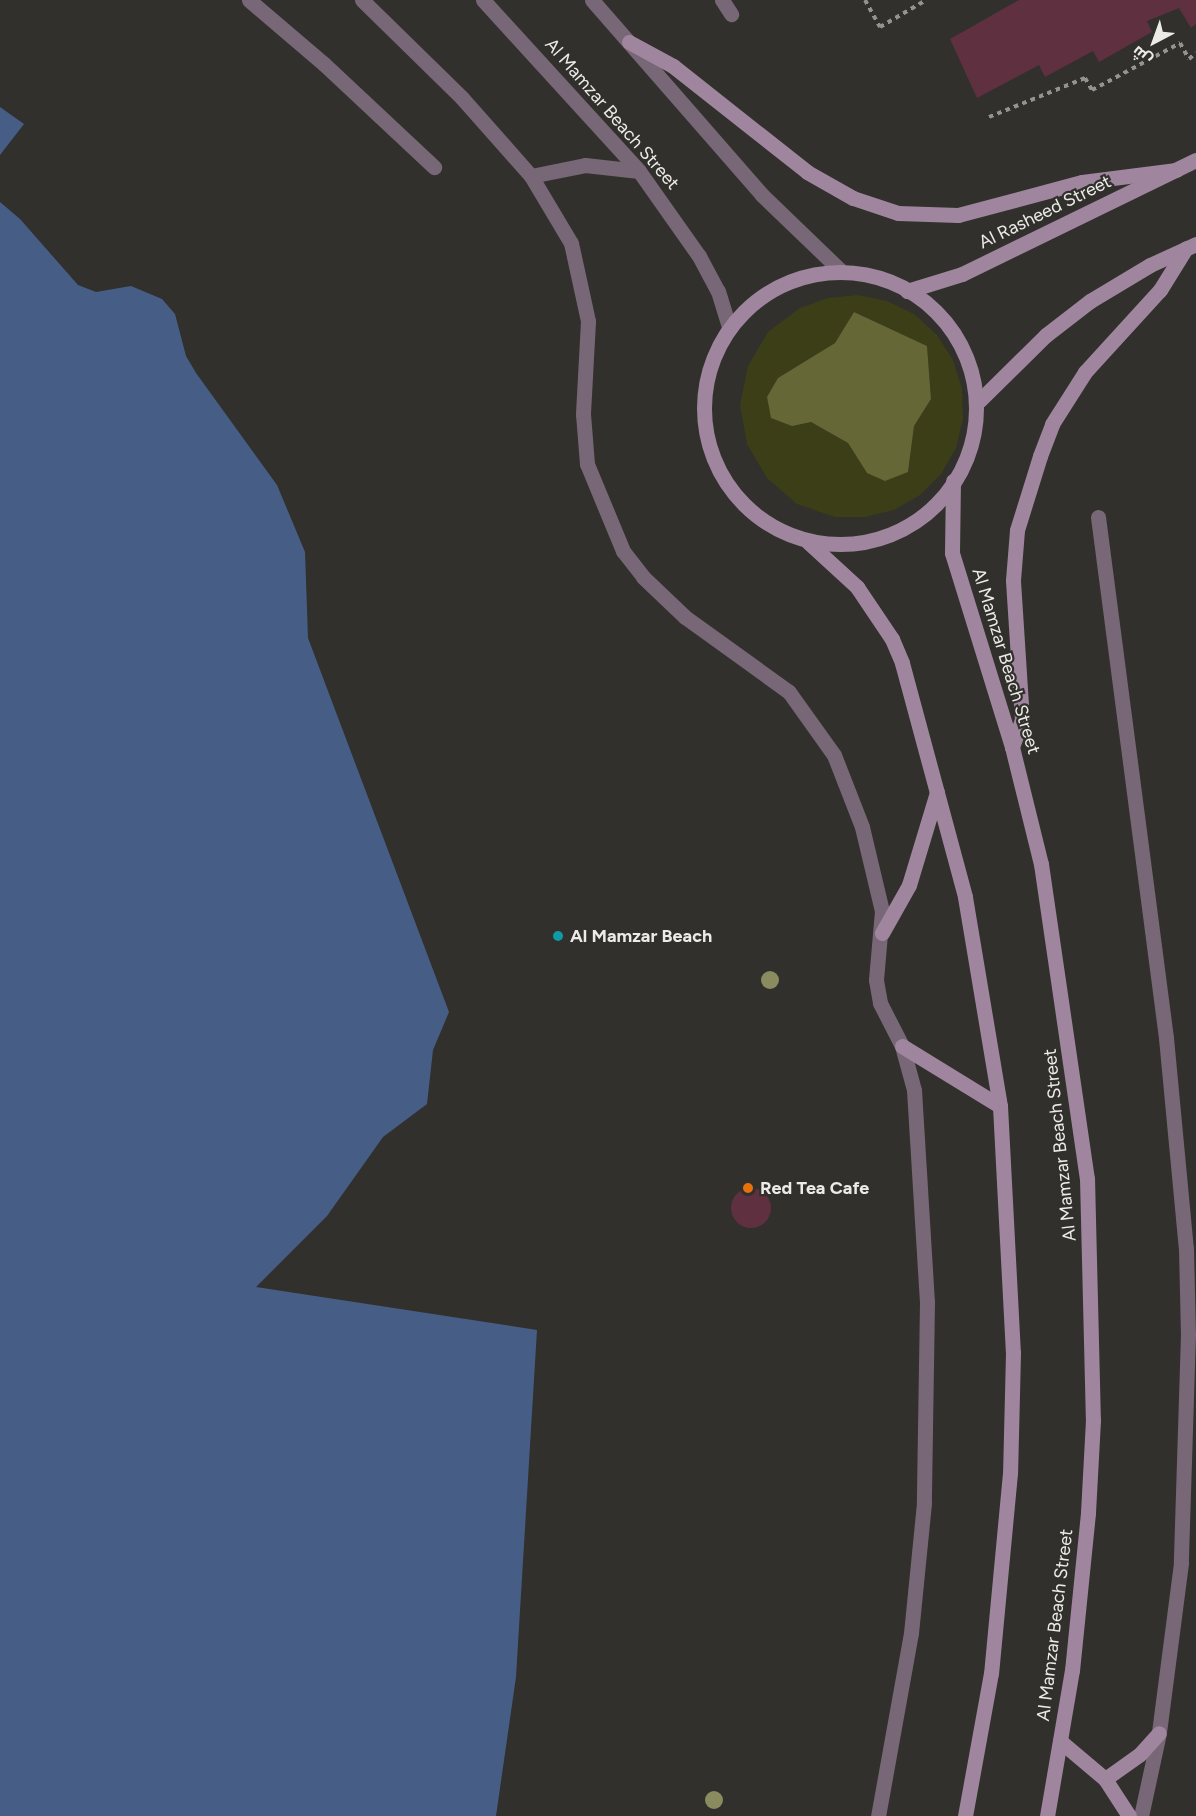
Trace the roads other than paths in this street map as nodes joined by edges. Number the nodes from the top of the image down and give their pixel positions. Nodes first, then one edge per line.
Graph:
1 (249, 0) edge
2 (362, 0) edge
3 (483, 0) edge
4 (592, 0) edge
5 (722, 0) edge
6 (731, 14) dead end
7 (629, 42) junction
8 (1196, 160) edge
9 (434, 167) dead end
10 (1176, 170) junction
11 (639, 171) junction
12 (531, 176) junction
13 (1191, 246) edge
14 (842, 272) junction
15 (907, 291) junction
16 (729, 328) junction
17 (979, 401) junction
18 (952, 481) junction
19 (1098, 517) dead end
20 (808, 542) junction
21 (1012, 747) junction
22 (938, 789) junction
23 (882, 933) junction
24 (902, 1046) junction
25 (999, 1106) junction
26 (1159, 1733) junction
27 (1060, 1741) junction
28 (1105, 1779) junction
29 (878, 1816) edge
30 (965, 1816) edge
31 (1047, 1816) edge
32 (1129, 1816) edge
33 (1142, 1816) edge

1 - 9 street
2 - 12 street
3 - 11 street, Al Mamzar Beach Street
4 - 7 street
5 - 6 street
7 - 10 main road
7 - 14 street
8 - 10 main road, Al Rasheed Street
10 - 15 main road, Al Rasheed Street
11 - 12 street
11 - 16 street, Al Mamzar Beach Street
12 - 23 street
13 - 17 main road
13 - 21 main road
14 - 15 main road
14 - 16 main road
15 - 17 main road
16 - 20 main road
17 - 18 main road
18 - 20 main road
18 - 21 main road, Al Mamzar Beach Street
19 - 26 street
20 - 22 main road
21 - 27 main road, Al Mamzar Beach Street
22 - 23 main road
22 - 25 main road
23 - 24 street
24 - 25 main road
24 - 29 street
25 - 30 main road
26 - 28 main road
26 - 33 street
27 - 28 main road
27 - 31 main road, Al Mamzar Beach Street
28 - 32 main road

